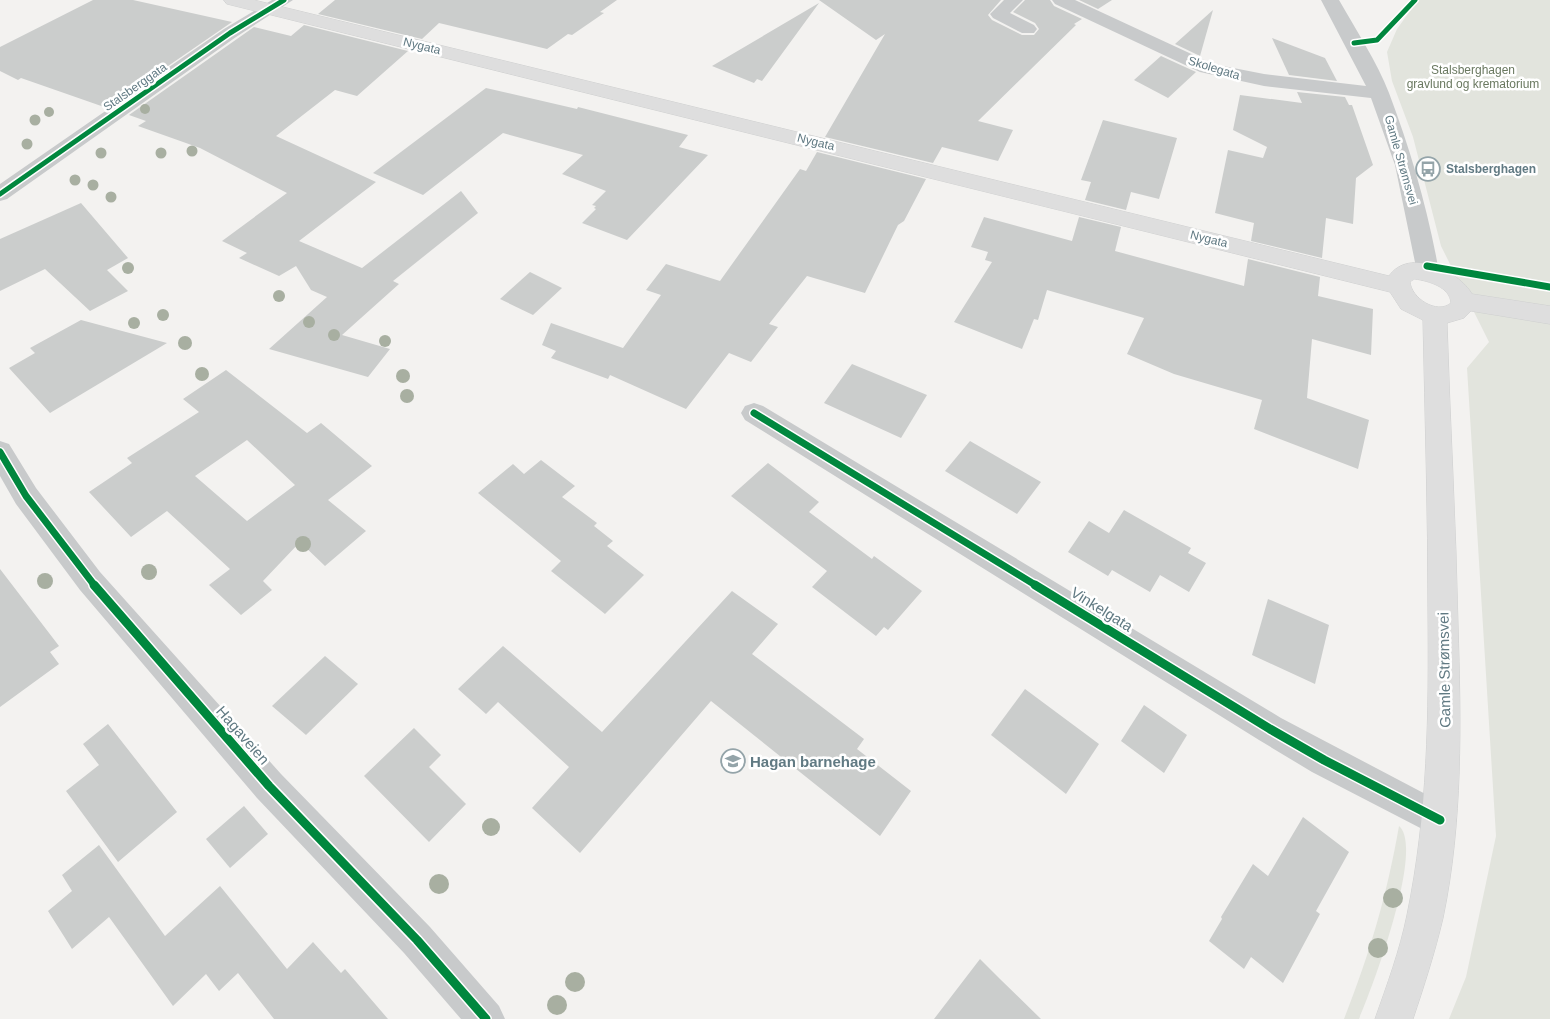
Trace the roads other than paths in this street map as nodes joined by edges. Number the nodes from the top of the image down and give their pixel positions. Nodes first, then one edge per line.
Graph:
1 (233, 0) edge
2 (1014, 0) edge
3 (1061, 0) edge
4 (1330, 0) edge
5 (277, 4) edge
6 (1028, 29) dead end
7 (1380, 93) junction
8 (0, 194) edge
9 (1428, 272) junction
10 (1397, 286) junction
11 (1463, 301) junction
12 (1435, 314) junction
13 (1550, 315) edge
14 (754, 413) dead end
15 (0, 452) edge
16 (1440, 820) junction
17 (486, 1019) edge
18 (1394, 1019) edge

1 - 5 main road, Nygata
2 - 6 street
3 - 7 street, Skolegata
4 - 7 street, Gamle Strømsvei
5 - 8 street, Stalsberggata
5 - 10 main road, Nygata
7 - 9 street, Gamle Strømsvei
9 - 10 main road
9 - 11 main road
10 - 12 main road
11 - 12 main road
11 - 13 main road
12 - 16 main road, Gamle Strømsvei
14 - 16 street, Vinkelgata
15 - 17 street, Hagaveien
16 - 18 main road, Gamle Strømsvei

